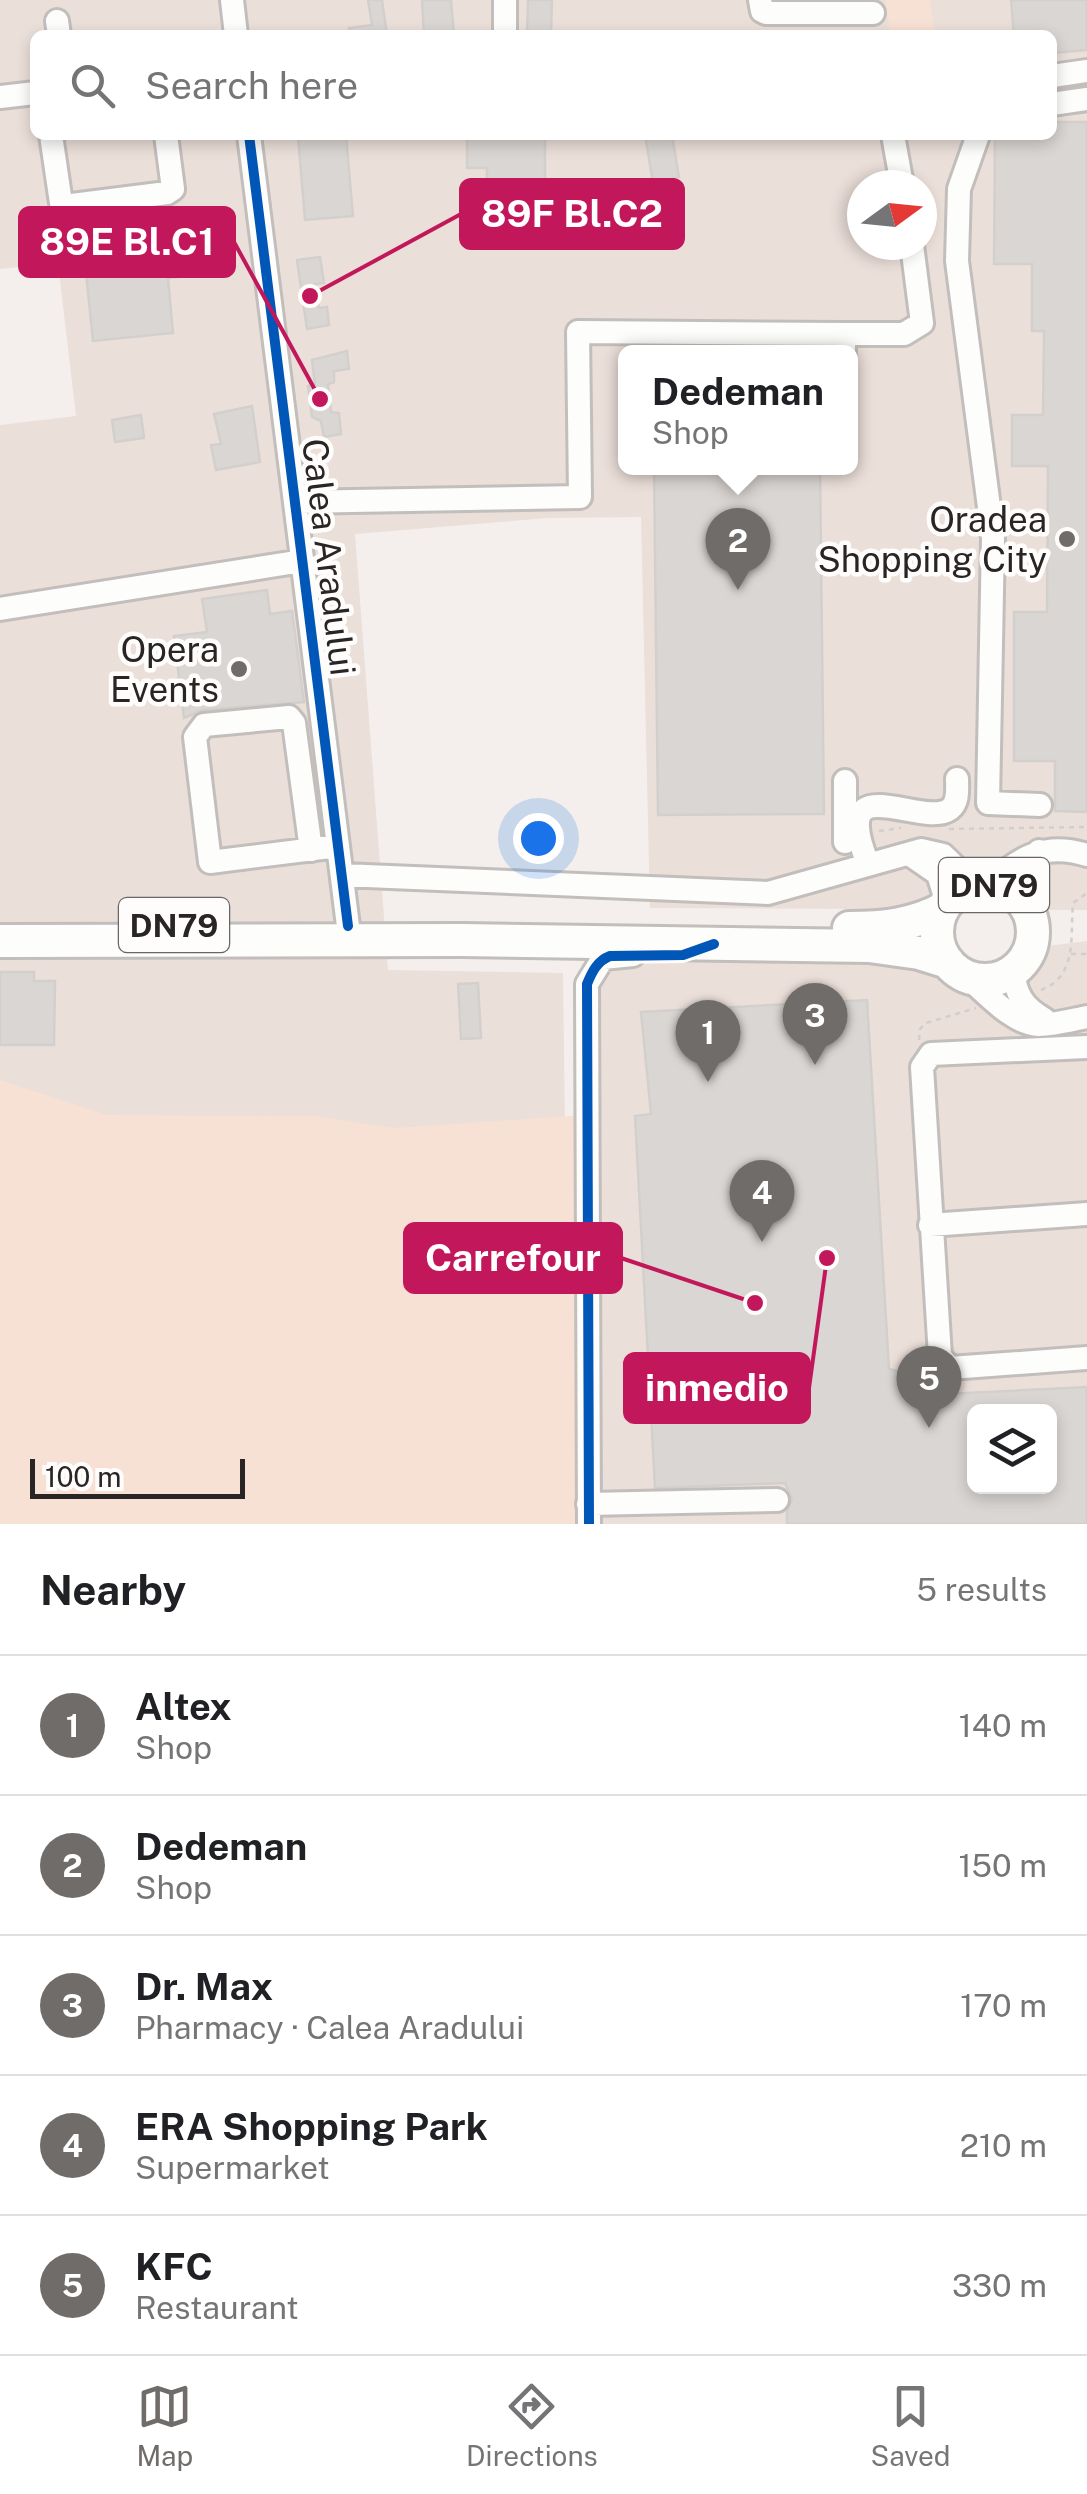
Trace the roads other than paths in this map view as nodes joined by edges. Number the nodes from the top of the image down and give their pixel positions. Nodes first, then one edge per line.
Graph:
1 (232, 0) edge
2 (505, 0) edge
3 (760, 0) edge
4 (873, 16) edge
5 (235, 30) edge
6 (505, 30) edge
7 (1087, 72) edge
8 (1057, 75) edge
9 (30, 94) edge
10 (0, 98) edge
11 (1087, 99) edge
12 (1057, 103) edge
13 (52, 140) edge
14 (167, 140) edge
15 (250, 140) edge
16 (894, 140) edge
17 (976, 140) edge
18 (899, 170) edge
19 (914, 260) edge
20 (844, 343) edge
21 (295, 502) junction
22 (302, 561) junction
23 (0, 609) edge
24 (957, 779) dead end
25 (845, 781) dead end
26 (1040, 804) dead end
27 (338, 846) junction
28 (311, 850) junction
29 (1038, 850) junction
30 (1087, 855) edge
31 (858, 867) junction
32 (342, 875) junction
33 (964, 895) junction
34 (1025, 905) junction
35 (0, 925) edge
36 (348, 926) junction
37 (462, 940) junction
38 (0, 941) edge
39 (714, 944) junction
40 (957, 969) junction
41 (586, 984) junction
42 (1010, 991) junction
43 (1087, 1017) edge
44 (1087, 1047) edge
45 (1087, 1214) edge
46 (930, 1226) junction
47 (1087, 1358) edge
48 (777, 1500) dead end
49 (588, 1514) edge
50 (631, 1514) edge

1 - 5 street
2 - 6 street
3 - 4 street
7 - 8 street
9 - 10 street
11 - 12 street
13 - 14 street
15 - 21 street, Calea Aradului
16 - 18 street
17 - 26 street
19 - 20 street
20 - 21 street
21 - 22 street, Calea Aradului
22 - 23 street
22 - 27 street, Calea Aradului
24 - 31 street
25 - 31 street
27 - 28 street
27 - 32 street, Calea Aradului
28 - 28 street
29 - 30 street
29 - 33 street
29 - 34 street
31 - 32 street
31 - 33 street
32 - 36 street, Calea Aradului
33 - 34 highway, DN79
33 - 36 highway, DN79
33 - 40 highway, DN79
34 - 42 highway, DN79
35 - 36 highway, DN79
37 - 38 highway, DN79
37 - 39 highway, DN79
37 - 41 street
39 - 40 highway, DN79
39 - 41 street
40 - 42 highway, DN79
41 - 49 street
42 - 43 street
44 - 46 street
45 - 46 street
46 - 47 street
48 - 50 street
49 - 50 street

